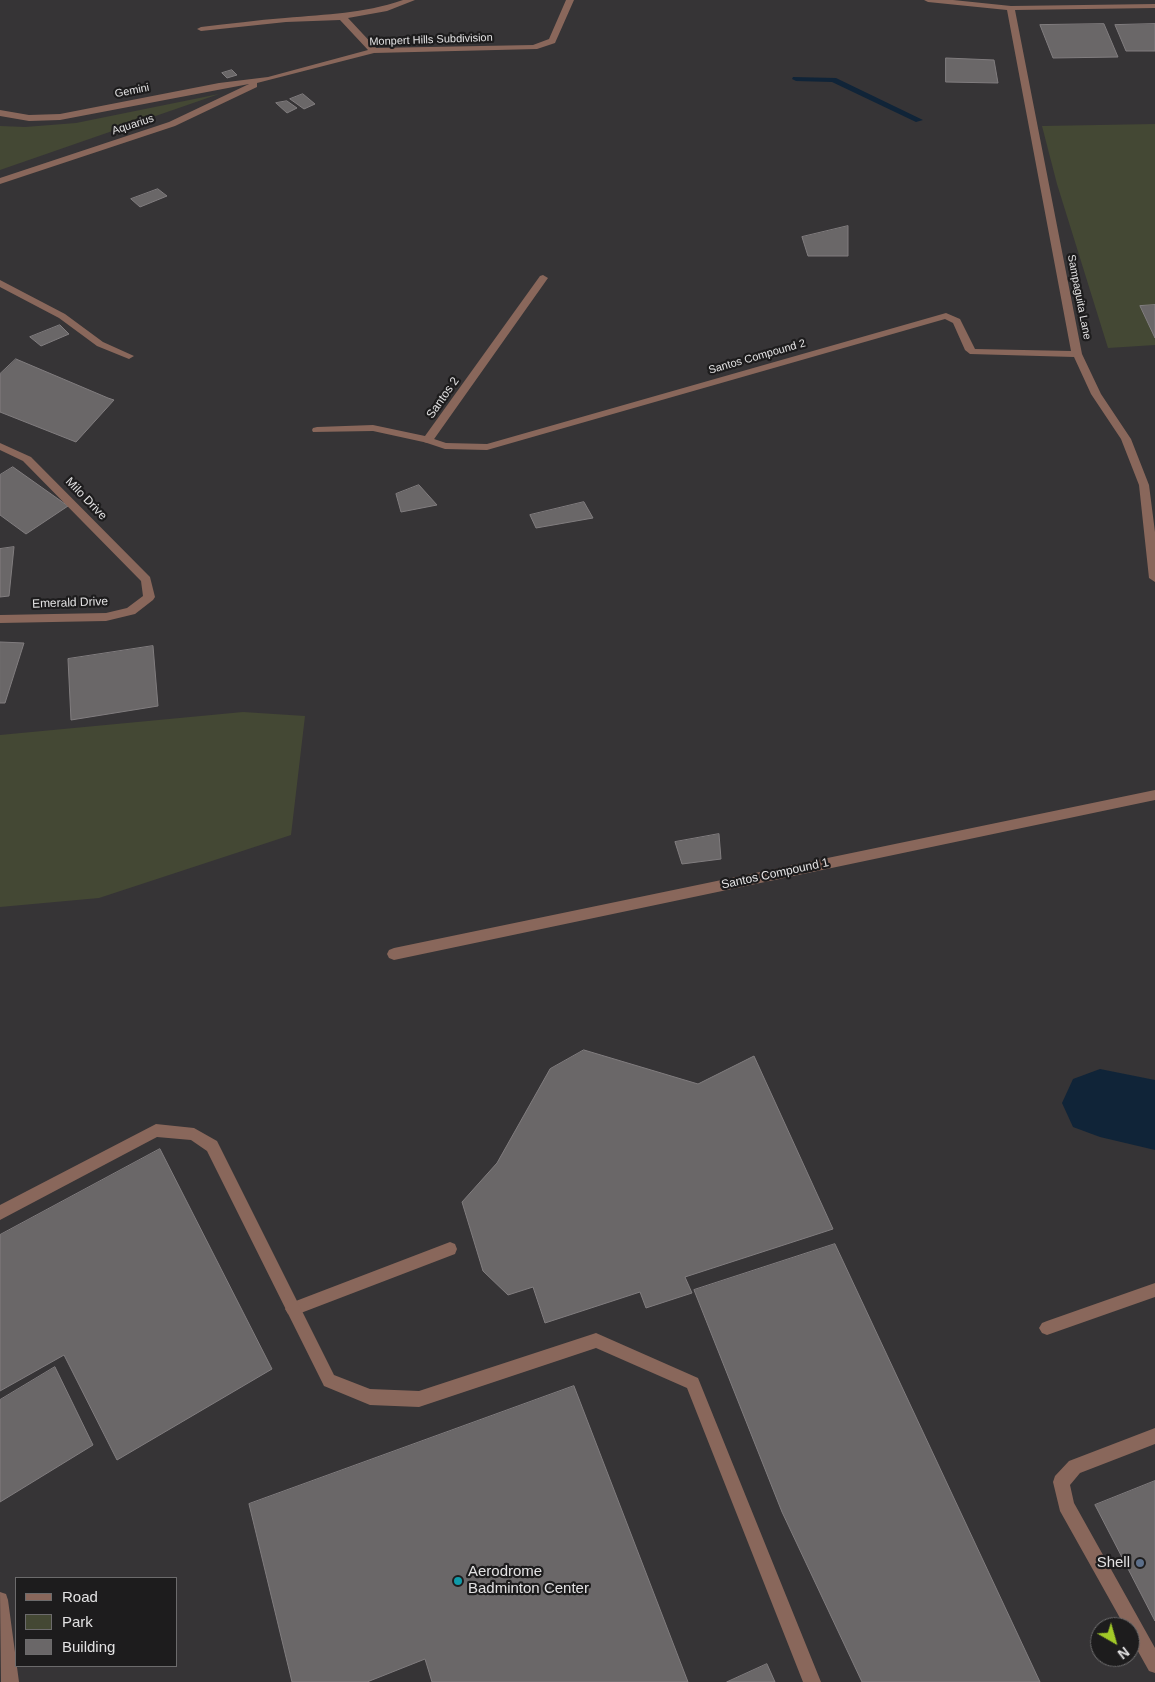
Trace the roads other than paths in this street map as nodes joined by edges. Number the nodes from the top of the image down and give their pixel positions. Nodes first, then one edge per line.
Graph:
1 (411, 0) edge
2 (570, 0) edge
3 (928, 0) edge
4 (1155, 6) edge
5 (1011, 8) junction
6 (342, 17) junction
7 (201, 29) dead end
8 (374, 51) junction
9 (268, 78) junction
10 (0, 113) edge
11 (0, 181) edge
12 (543, 278) dead end
13 (0, 283) edge
14 (1077, 354) junction
15 (129, 356) dead end
16 (317, 430) dead end
17 (428, 440) junction
18 (0, 446) edge
19 (1155, 578) edge
20 (146, 580) joint
21 (0, 619) edge
22 (1155, 795) edge
23 (394, 954) dead end
24 (0, 1213) edge
25 (450, 1249) dead end
26 (1155, 1290) edge
27 (293, 1308) junction
28 (1047, 1328) dead end
29 (1155, 1436) edge
30 (0, 1600) edge
31 (1155, 1664) edge
32 (10, 1682) edge
33 (812, 1682) edge

1 - 6 street
2 - 8 street, Monpert Hills Subdivision
3 - 5 street
4 - 5 street
5 - 14 street, Sampaguita Lane
6 - 7 street
6 - 8 street
8 - 9 street, Monpert Hills Subdivision
9 - 10 street, Gemini
9 - 11 street, Aquarius
12 - 17 street, Santos 2
13 - 15 street
14 - 17 street, Santos Compound 2
14 - 19 street, Sampaguita Lane
16 - 17 street
18 - 20 street, Milo Drive
20 - 21 street, Emerald Drive
22 - 23 street, Santos Compound 1
24 - 27 street
25 - 27 street
26 - 28 street
27 - 33 street
29 - 31 street
30 - 32 street

